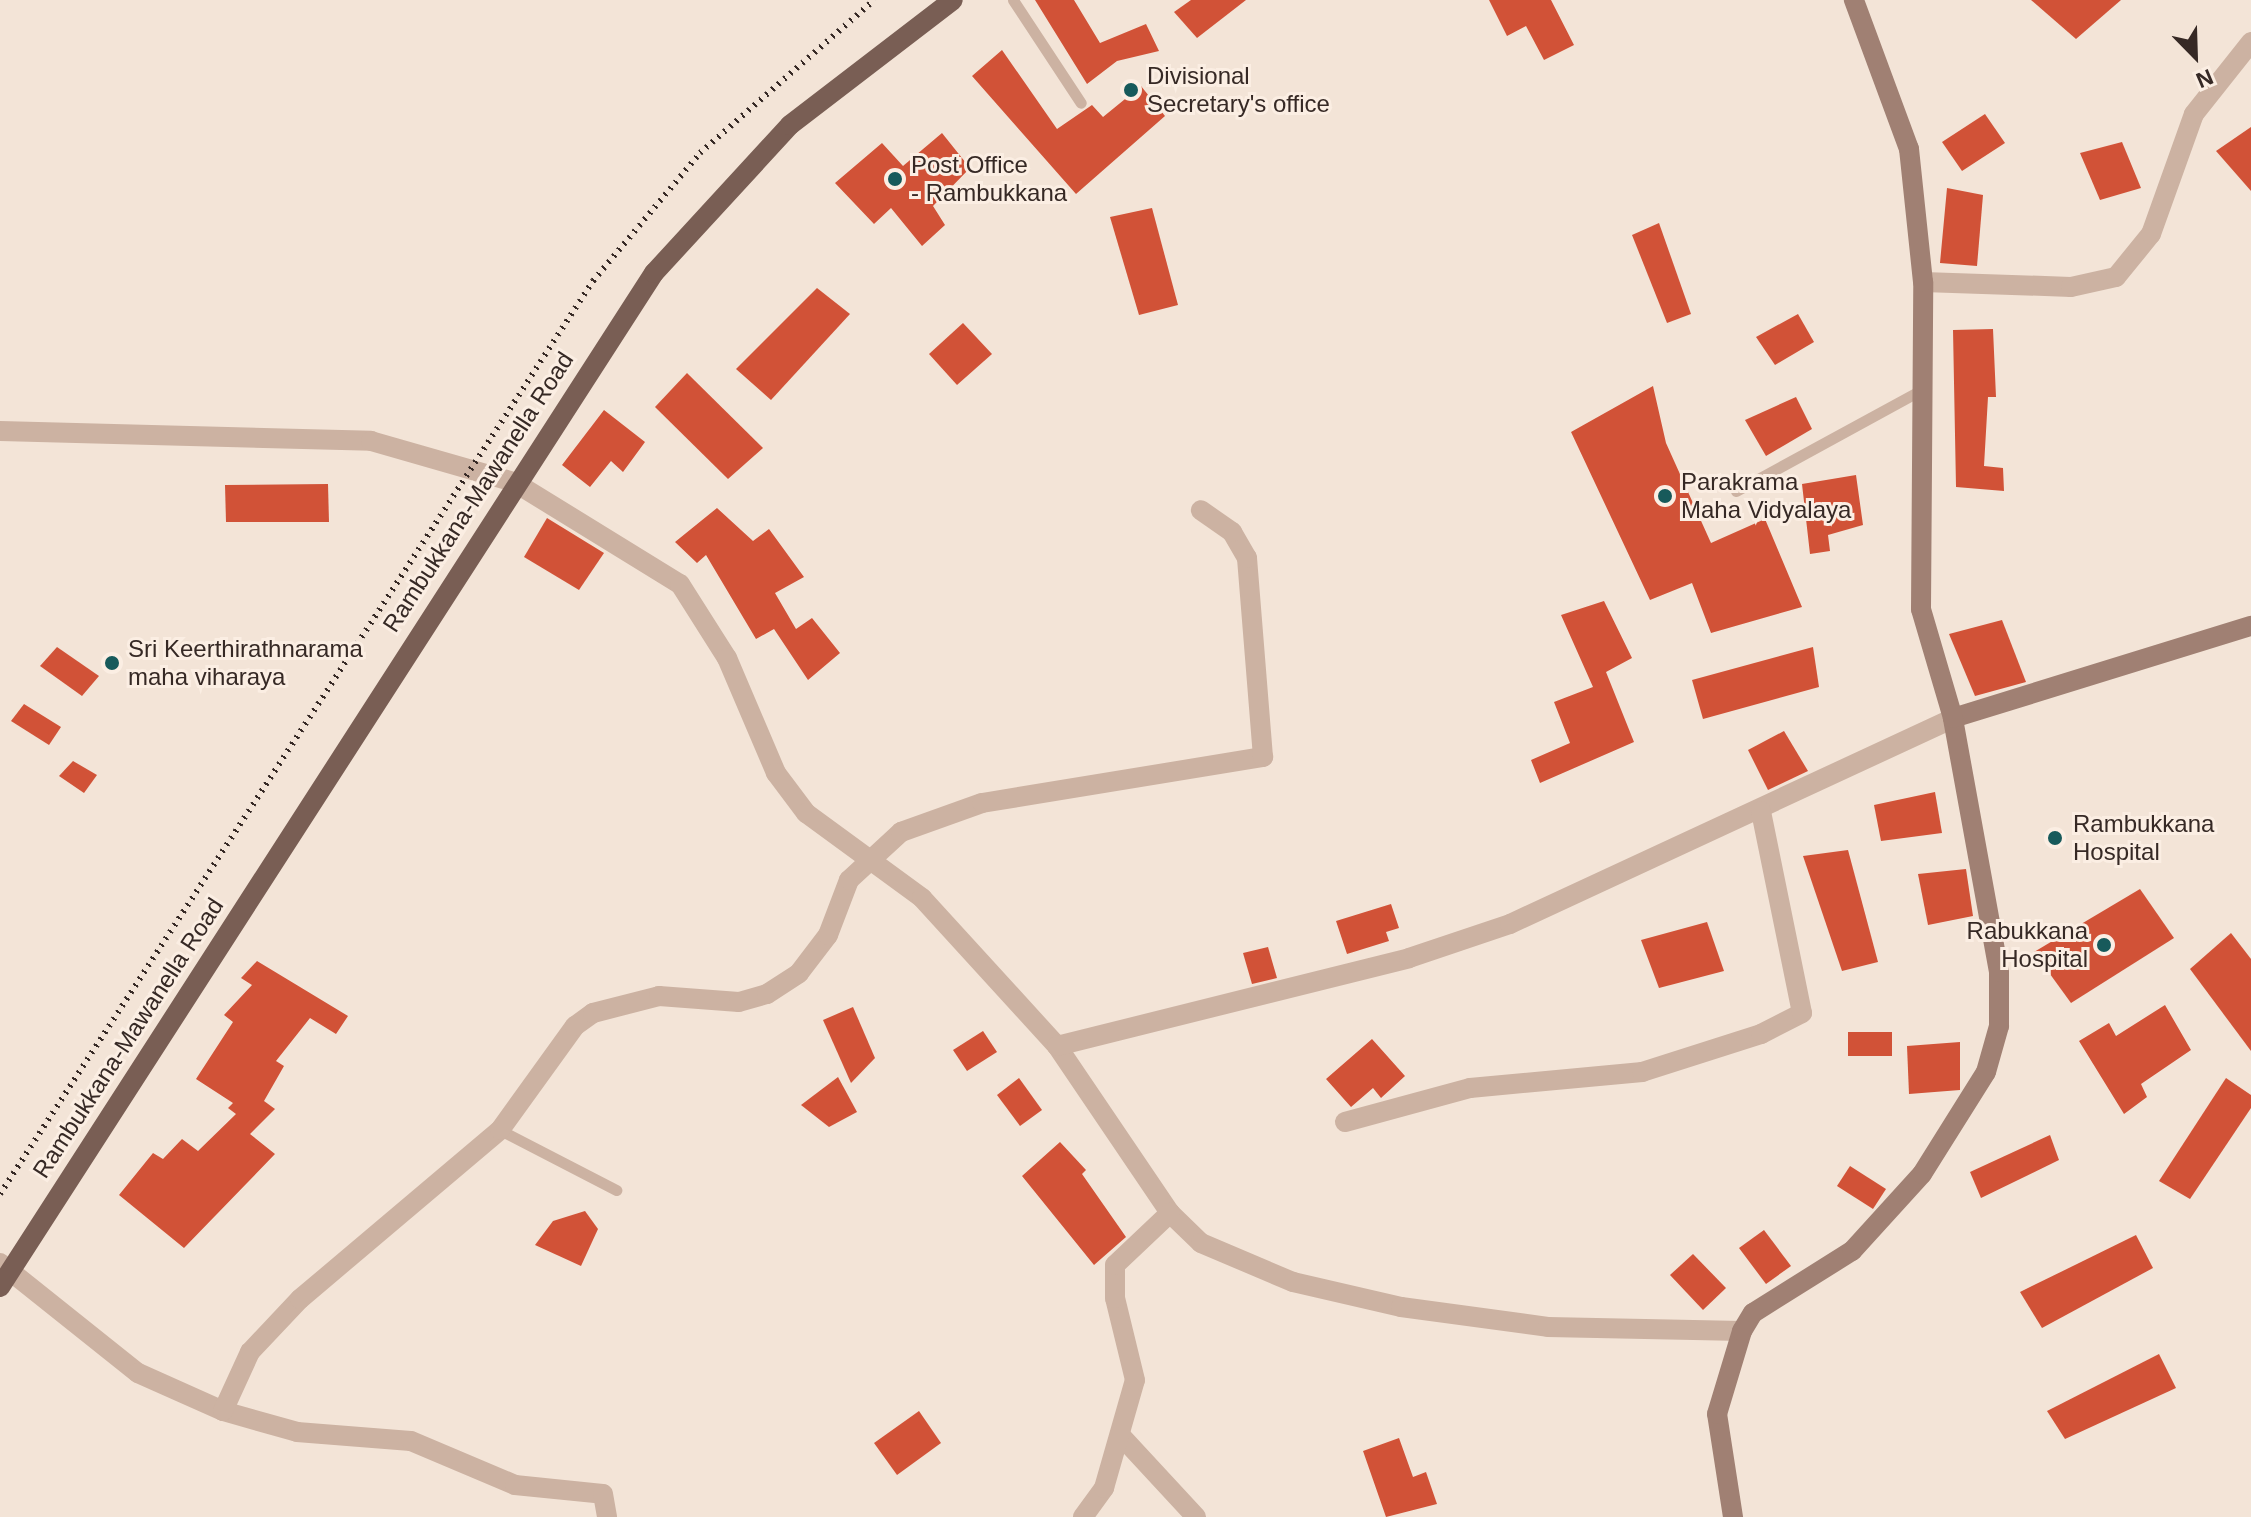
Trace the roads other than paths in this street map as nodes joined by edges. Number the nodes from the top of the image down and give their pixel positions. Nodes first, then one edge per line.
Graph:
1 (953, 0) edge
2 (1013, 0) edge
3 (1854, 0) edge
4 (2251, 42) edge
5 (1081, 103) dead end
6 (1923, 282) junction
7 (1923, 389) junction
8 (0, 431) edge
9 (514, 482) junction
10 (1736, 491) dead end
11 (1201, 510) dead end
12 (2251, 626) edge
13 (1953, 718) junction
14 (1761, 811) junction
15 (867, 857) junction
16 (1057, 1046) junction
17 (1345, 1122) dead end
18 (500, 1130) junction
19 (616, 1190) dead end
20 (1170, 1213) junction
21 (4, 1273) edge
22 (1742, 1331) junction
23 (223, 1411) junction
24 (1122, 1437) junction
25 (607, 1517) edge
26 (1083, 1517) edge
27 (1196, 1517) edge
28 (1733, 1517) edge

1 - 9 main road, Rambukkana-Mawanella Road
2 - 5 lane
3 - 6 street
4 - 6 street
6 - 7 street
7 - 10 lane
7 - 13 street
8 - 9 street
9 - 15 street
9 - 21 main road, Rambukkana-Mawanella Road
11 - 15 street
12 - 13 street
13 - 14 street
13 - 22 street
14 - 16 street
14 - 17 street
15 - 16 street
15 - 18 street
16 - 20 street
18 - 19 lane
18 - 23 street
20 - 22 street
20 - 24 street
21 - 23 street
22 - 28 street
23 - 25 street
24 - 26 street
24 - 27 street

